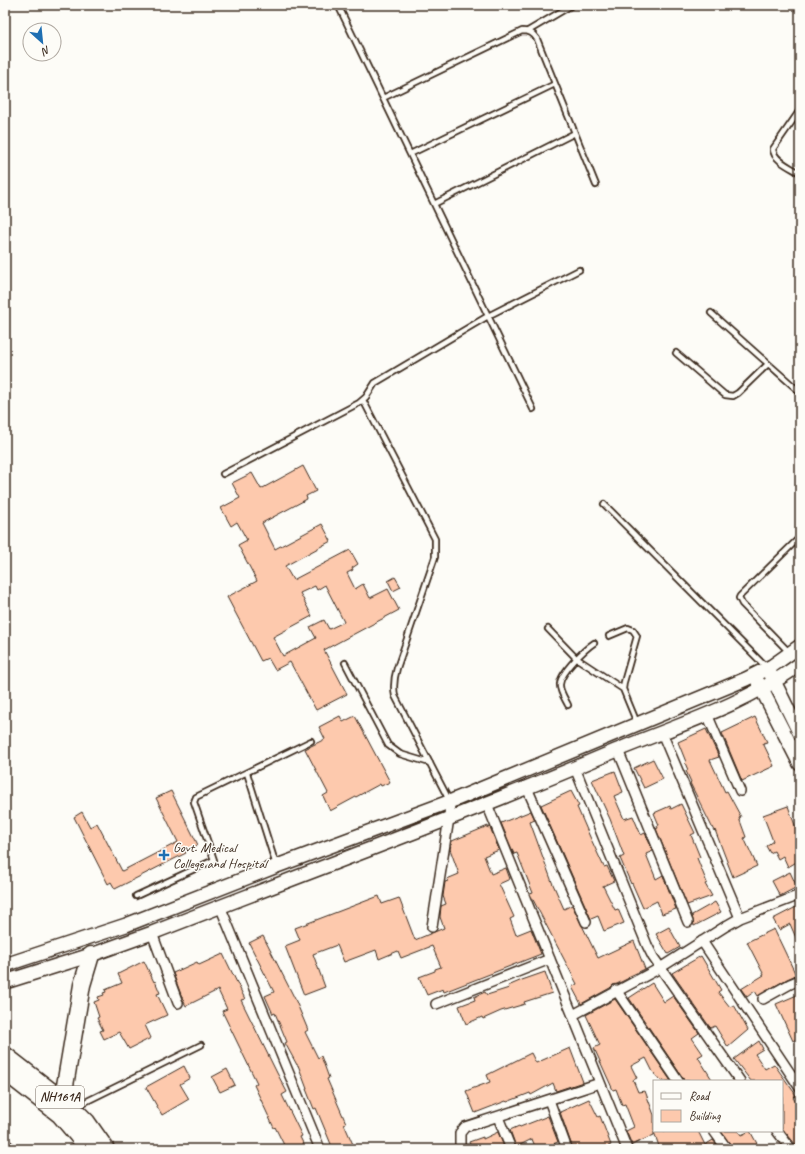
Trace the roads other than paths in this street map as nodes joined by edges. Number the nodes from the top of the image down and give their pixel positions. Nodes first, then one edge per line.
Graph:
1 (338, 5) edge
2 (572, 5) edge
3 (528, 31) junction
4 (555, 84) junction
5 (383, 98) junction
6 (800, 110) edge
7 (575, 133) junction
8 (410, 154) junction
9 (800, 173) edge
10 (596, 185) dead end
11 (434, 204) junction
12 (579, 270) dead end
13 (711, 313) dead end
14 (488, 316) junction
15 (676, 353) dead end
16 (768, 364) junction
17 (800, 392) edge
18 (363, 400) junction
19 (533, 409) dead end
20 (223, 474) dead end
21 (604, 504) dead end
22 (800, 537) edge
23 (548, 629) dead end
24 (609, 636) dead end
25 (594, 643) dead end
26 (795, 650) edge
27 (576, 658) junction
28 (345, 663) dead end
29 (800, 664) edge
30 (767, 668) junction
31 (754, 675) junction
32 (775, 682) junction
33 (624, 689) junction
34 (762, 689) junction
35 (568, 705) dead end
36 (707, 714) junction
37 (637, 724) junction
38 (662, 733) junction
39 (800, 734) edge
40 (311, 741) dead end
41 (618, 750) junction
42 (430, 763) junction
43 (800, 764) edge
44 (575, 768) junction
45 (247, 773) junction
46 (527, 788) junction
47 (740, 791) dead end
48 (450, 802) junction
49 (487, 804) junction
50 (449, 818) junction
51 (277, 866) junction
52 (800, 895) edge
53 (136, 896) dead end
54 (220, 906) junction
55 (740, 918) junction
56 (586, 922) dead end
57 (688, 922) dead end
58 (432, 927) dead end
59 (152, 933) junction
60 (702, 941) junction
61 (91, 955) junction
62 (550, 959) junction
63 (5, 965) edge
64 (660, 968) junction
65 (800, 980) edge
66 (5, 982) edge
67 (616, 990) junction
68 (763, 999) dead end
69 (178, 1003) dead end
70 (436, 1004) dead end
71 (573, 1014) junction
72 (201, 1045) dead end
73 (5, 1055) edge
74 (5, 1072) edge
75 (677, 1080) edge
76 (739, 1080) edge
77 (600, 1083) junction
78 (800, 1088) edge
79 (549, 1100) junction
80 (65, 1107) junction
81 (498, 1116) junction
82 (715, 1132) edge
83 (778, 1132) edge
84 (5, 1141) edge
85 (15, 1149) edge
86 (87, 1149) edge
87 (106, 1149) edge
88 (320, 1149) edge
89 (460, 1149) edge
90 (512, 1149) edge
91 (567, 1149) edge
92 (627, 1149) edge
93 (727, 1149) edge
94 (790, 1149) edge

1 - 5 lane
2 - 3 lane
3 - 4 lane
3 - 5 lane
4 - 7 lane
4 - 8 lane
5 - 8 lane
6 - 9 lane
7 - 10 lane
7 - 11 lane
8 - 11 lane
11 - 14 lane
12 - 14 lane
13 - 16 lane
14 - 18 lane
14 - 19 lane
15 - 16 lane
16 - 17 lane
18 - 20 lane
18 - 42 lane
21 - 30 lane
22 - 26 lane
23 - 27 lane
24 - 33 lane
25 - 27 lane
26 - 30 main road
27 - 33 lane
27 - 35 lane
28 - 42 lane
29 - 32 main road
30 - 31 main road
30 - 32 main road
31 - 34 main road
31 - 37 main road
32 - 34 main road
32 - 39 main road
33 - 37 lane
34 - 36 main road
34 - 43 main road
36 - 38 main road
36 - 47 street
37 - 48 main road
38 - 41 main road
38 - 55 street
40 - 45 lane
41 - 44 main road
41 - 57 street
42 - 48 lane
44 - 46 main road
44 - 64 street
45 - 51 lane
45 - 53 lane
46 - 49 main road
46 - 56 street
48 - 50 street
48 - 51 main road
49 - 50 main road
49 - 62 street
50 - 54 main road
50 - 58 street
51 - 63 main road
52 - 55 street
54 - 59 main road
54 - 88 street
55 - 60 street
59 - 61 main road
59 - 69 street
60 - 64 street
60 - 78 street
61 - 66 main road
61 - 80 highway
62 - 70 street
62 - 71 street
64 - 67 street
64 - 76 street
65 - 68 street
67 - 71 street
67 - 75 street
71 - 77 street
72 - 80 lane
73 - 80 highway, NH161A
74 - 80 highway, NH161A
77 - 79 street
77 - 92 street
79 - 81 street
79 - 91 street
80 - 86 highway, NH161A
80 - 87 highway, NH161A
81 - 89 street
81 - 90 street
82 - 93 street
83 - 94 street
84 - 85 lane

